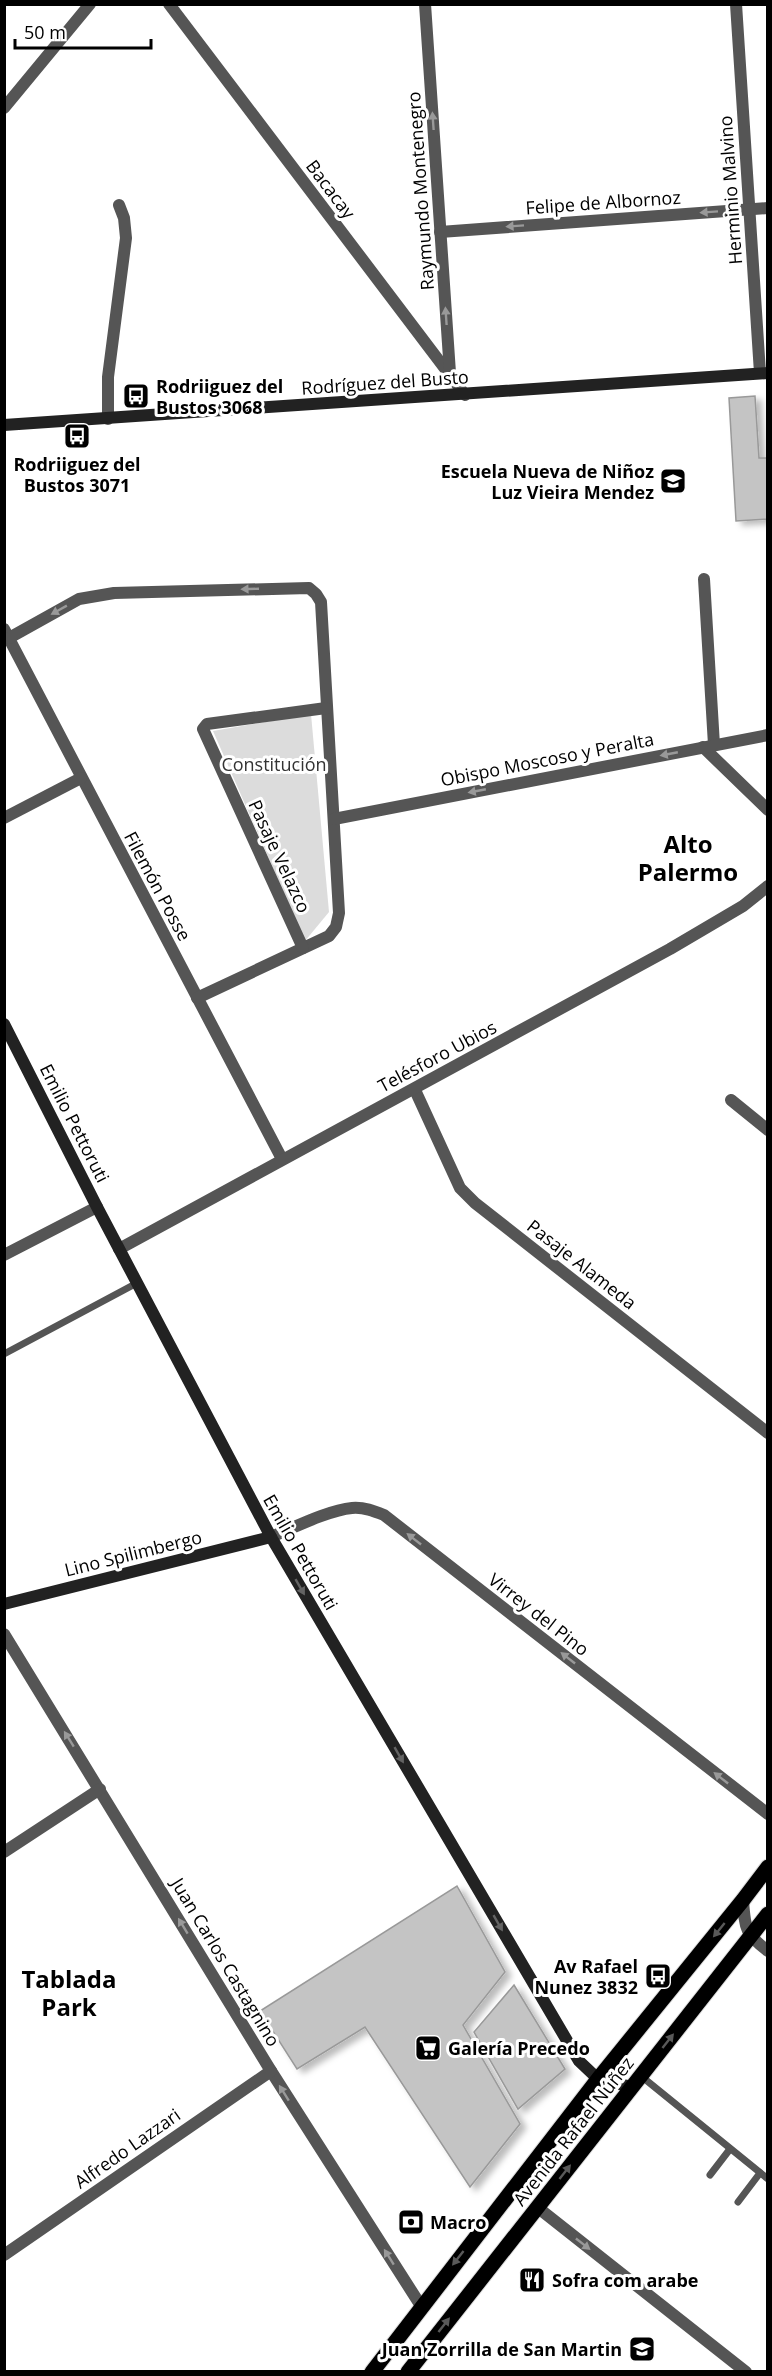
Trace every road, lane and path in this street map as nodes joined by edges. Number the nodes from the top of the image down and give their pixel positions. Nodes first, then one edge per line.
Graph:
1 (90, 4) edge
2 (169, 4) edge
3 (425, 4) edge
4 (736, 4) edge
5 (4, 108) edge
6 (119, 205) dead end
7 (768, 208) edge
8 (750, 209) junction
9 (441, 232) junction
10 (764, 373) edge
11 (450, 374) junction
12 (465, 395) junction
13 (108, 418) junction
14 (4, 425) edge
15 (704, 579) dead end
16 (7, 633) edge
17 (326, 708) junction
18 (768, 735) edge
19 (709, 746) junction
20 (81, 778) junction
21 (768, 810) edge
22 (4, 819) edge
23 (334, 819) junction
24 (768, 886) edge
25 (303, 948) junction
26 (197, 998) junction
27 (4, 1024) edge
28 (415, 1090) junction
29 (731, 1100) dead end
30 (768, 1130) edge
31 (282, 1159) junction
32 (97, 1207) junction
33 (119, 1249) junction
34 (4, 1255) edge
35 (137, 1283) junction
36 (4, 1354) edge
37 (768, 1433) edge
38 (271, 1537) junction
39 (4, 1604) edge
40 (4, 1634) edge
41 (100, 1789) junction
42 (768, 1814) edge
43 (4, 1852) edge
44 (768, 1867) edge
45 (743, 1900) junction
46 (768, 1914) edge
47 (749, 1937) junction
48 (768, 1951) edge
49 (271, 2071) junction
50 (598, 2079) junction
51 (637, 2081) junction
52 (730, 2149) junction
53 (760, 2173) junction
54 (710, 2175) dead end
55 (768, 2179) edge
56 (738, 2202) dead end
57 (537, 2207) junction
58 (4, 2255) edge
59 (421, 2306) junction
60 (409, 2371) edge
61 (372, 2372) edge
62 (746, 2372) edge

1 - 5 street
2 - 11 street, Bacacay
9 -> 3 street, Raymundo Montenegro
4 - 8 street, Herminio Malvino
6 - 13 street
7 - 8 street, Felipe de Albornoz
8 -> 9 street, Felipe de Albornoz
8 - 10 street, Herminio Malvino
11 -> 9 street, Raymundo Montenegro
10 - 12 main road, Rodríguez del Busto
11 - 12 street, Bacacay
12 - 13 main road, Rodríguez del Busto
13 - 14 main road, Rodríguez del Busto
15 - 19 street
17 -> 16 street
16 - 20 street, Filemón Posse
17 - 23 street
17 - 25 street, Pasaje Velazco
18 - 19 street, Obispo Moscoso y Peralta
19 - 21 street
19 -> 23 street, Obispo Moscoso y Peralta
20 - 22 street
20 - 26 street, Filemón Posse
23 - 25 street
24 - 28 street, Telésforo Ubios
25 - 26 street
26 - 31 street, Filemón Posse
27 - 32 main road, Emilio Pettoruti
28 - 31 street, Telésforo Ubios
28 - 37 street, Pasaje Alameda
29 - 30 street
31 - 33 street, Telésforo Ubios
32 - 33 main road, Emilio Pettoruti
32 - 34 street
33 - 35 main road, Emilio Pettoruti
35 - 36 lane
35 - 38 main road, Emilio Pettoruti
38 - 39 main road, Lino Spilimbergo
42 -> 38 street, Virrey del Pino
38 -> 50 main road, Emilio Pettoruti
41 -> 40 street, Juan Carlos Castagnino
41 - 43 street
49 -> 41 street, Juan Carlos Castagnino
44 - 45 main road, Avenida Rafael Núñez
45 - 47 street
45 -> 50 main road, Avenida Rafael Núñez
46 - 47 main road, Avenida Rafael Núñez
47 - 48 street
51 -> 47 main road, Avenida Rafael Núñez
49 - 58 street, Alfredo Lazzari
59 -> 49 street, Juan Carlos Castagnino
50 - 51 main road
50 -> 59 main road, Avenida Rafael Núñez
51 - 52 lane
57 -> 51 main road, Avenida Rafael Núñez
52 - 53 lane
52 - 54 lane
53 - 55 lane
53 - 56 lane
60 -> 57 main road, Avenida Rafael Núñez
57 -> 62 street
59 - 61 main road, Avenida Rafael Núñez

